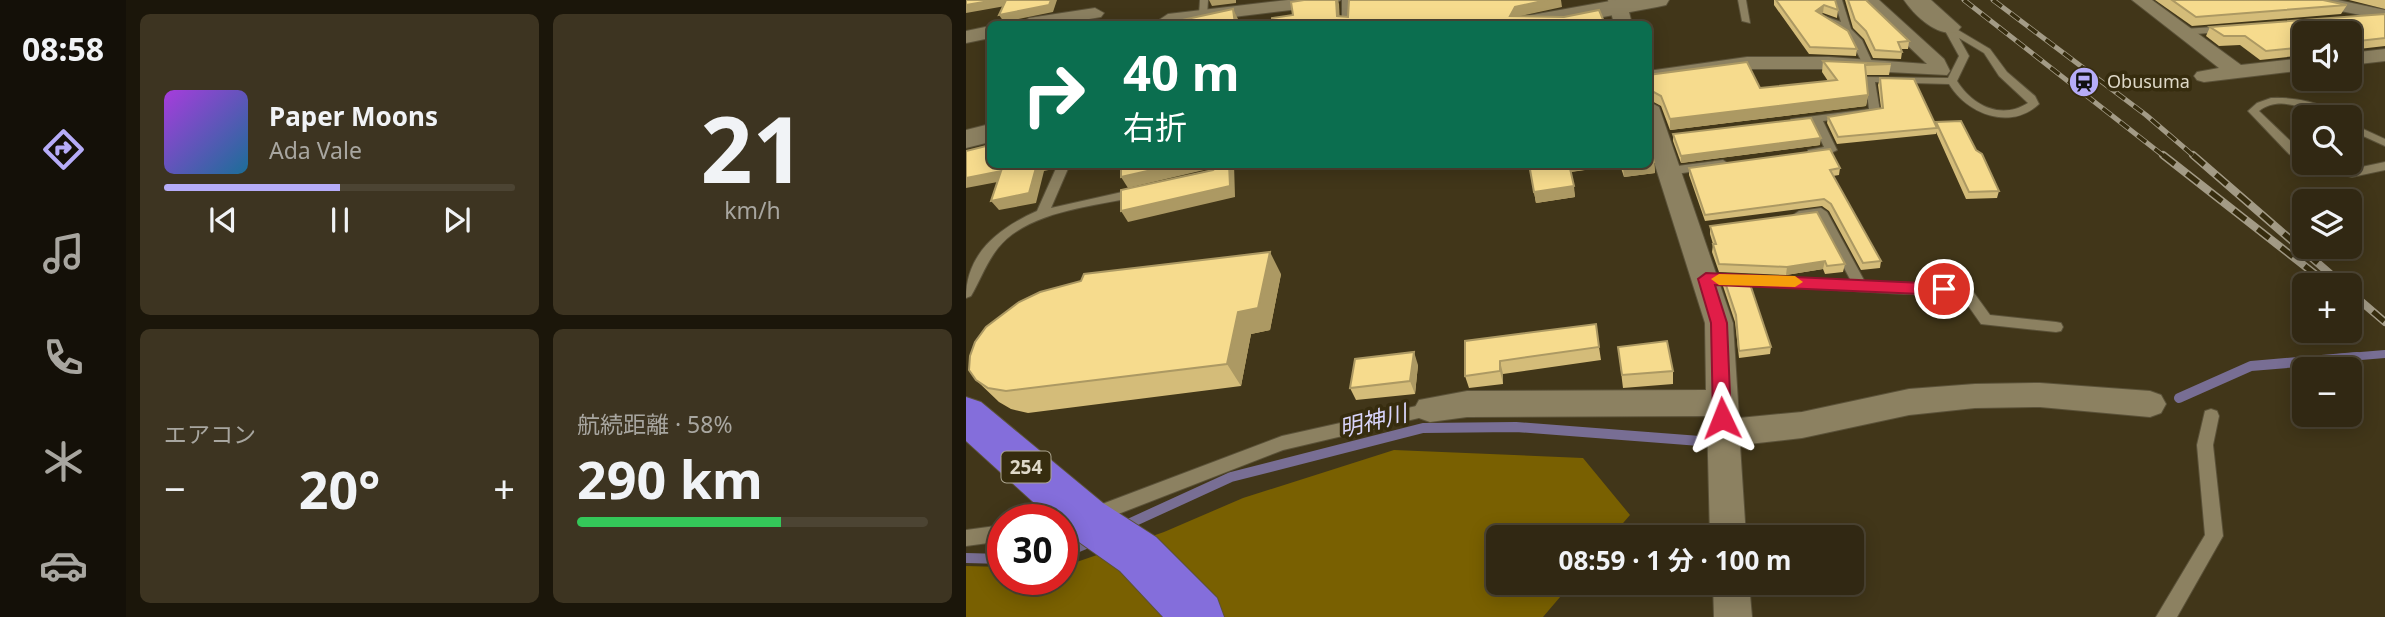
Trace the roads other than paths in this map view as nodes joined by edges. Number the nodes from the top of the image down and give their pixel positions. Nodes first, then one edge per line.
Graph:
1 (1332, 0) edge
2 (1346, 0) edge
3 (1657, 0) edge
4 (1742, 0) edge
5 (1838, 0) edge
6 (1869, 0) edge
7 (1916, 0) edge
8 (2141, 0) edge
9 (2311, 0) edge
10 (1204, 7) edge
11 (1620, 11) edge
12 (2376, 11) edge
13 (1096, 13) edge
14 (1822, 18) edge
15 (2345, 19) edge
16 (1168, 20) edge
17 (1047, 21) edge
18 (1347, 21) edge
19 (1548, 21) edge
20 (1747, 21) dead end
21 (1948, 27) junction
22 (1847, 28) junction
23 (2237, 28) edge
24 (987, 33) edge
25 (2184, 33) junction
26 (966, 37) edge
27 (2385, 55) edge
28 (2362, 58) edge
29 (2292, 65) edge
30 (1869, 66) junction
31 (2236, 71) junction
32 (1652, 76) edge
33 (2204, 76) dead end
34 (1952, 80) junction
35 (2304, 105) edge
36 (1652, 114) edge
37 (1816, 118) junction
38 (1777, 123) edge
39 (2362, 133) edge
40 (987, 134) edge
41 (966, 139) edge
42 (2385, 143) edge
43 (2292, 152) edge
44 (1804, 153) edge
45 (1737, 162) edge
46 (2385, 166) edge
47 (1063, 168) edge
48 (1670, 171) junction
49 (2362, 172) edge
50 (1150, 189) edge
51 (1042, 214) junction
52 (1782, 217) edge
53 (1706, 279) junction
54 (1860, 285) junction
55 (966, 293) edge
56 (2056, 327) dead end
57 (2150, 404) dead end
58 (1430, 409) joint
59 (966, 415) edge
60 (2211, 416) dead end
61 (1722, 418) junction
62 (1057, 504) edge
63 (1078, 520) edge
64 (1078, 523) edge
65 (1727, 525) edge
66 (987, 535) edge
67 (966, 538) edge
68 (1731, 595) edge
69 (1198, 617) edge
70 (1732, 617) edge
71 (2166, 617) edge

1 - 10 street
2 - 18 lane
3 - 11 street
4 - 20 lane
5 - 22 lane
6 - 30 street
7 - 21 street
8 - 25 street
9 - 12 street
10 - 16 street
11 - 19 street
12 - 15 lane
13 - 17 street
14 - 22 lane
21 - 34 lane
21 - 34 lane
22 - 30 lane
23 - 25 lane
24 - 26 street
25 - 31 street
27 - 28 street
29 - 31 street
30 - 32 street
31 - 33 street
34 - 37 lane
35 - 43 lane
36 - 48 street
37 - 38 lane
37 - 44 lane
39 - 42 lane
40 - 41 street
45 - 48 lane
46 - 49 lane
47 - 51 lane
48 - 53 street
50 - 51 lane
51 - 55 lane
52 - 54 lane
53 - 54 lane
53 - 61 street
54 - 56 lane
57 - 61 street
58 - 61 street
58 - 63 lane
59 - 62 highway, 254
60 - 71 lane
61 - 65 street
64 - 69 highway, 254
66 - 67 lane
68 - 70 street

